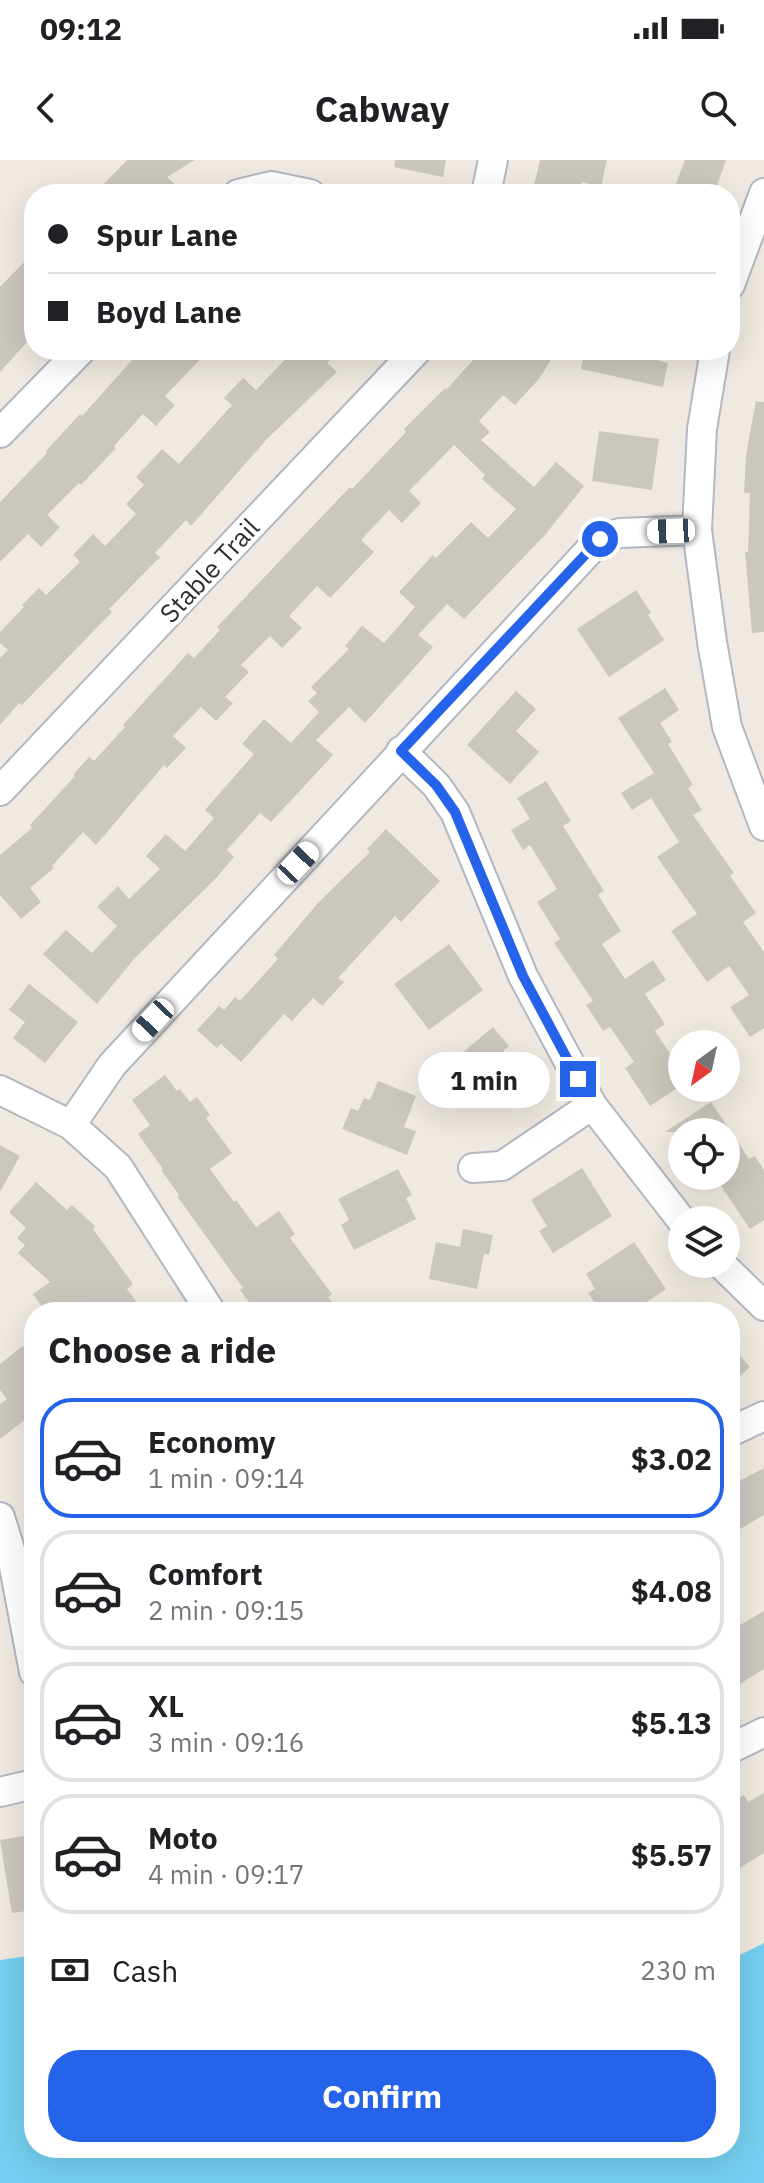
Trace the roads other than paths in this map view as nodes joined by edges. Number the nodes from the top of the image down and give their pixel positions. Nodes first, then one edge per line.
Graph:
1 (493, 160) edge
2 (488, 184) edge
3 (764, 193) edge
4 (740, 258) edge
5 (71, 360) edge
6 (408, 360) edge
7 (713, 360) edge
8 (0, 433) edge
9 (697, 530) junction
10 (401, 751) junction
11 (0, 791) edge
12 (764, 826) edge
13 (0, 1090) edge
14 (592, 1105) junction
15 (71, 1125) junction
16 (473, 1168) dead end
17 (670, 1206) edge
18 (735, 1278) edge
19 (205, 1302) edge
20 (764, 1306) edge
21 (764, 1416) edge
22 (740, 1427) edge
23 (0, 1517) edge
24 (24, 1619) edge
25 (764, 1732) edge
26 (740, 1744) edge
27 (24, 1786) edge
28 (0, 1792) edge

1 - 2 street
3 - 4 street
5 - 8 street
6 - 11 street, Stable Trail
7 - 9 street
9 - 10 street
9 - 12 street
10 - 14 street
10 - 15 street
13 - 15 street
14 - 16 street
14 - 17 street
15 - 19 street
18 - 20 street
21 - 22 street
23 - 24 street
25 - 26 street
27 - 28 street

